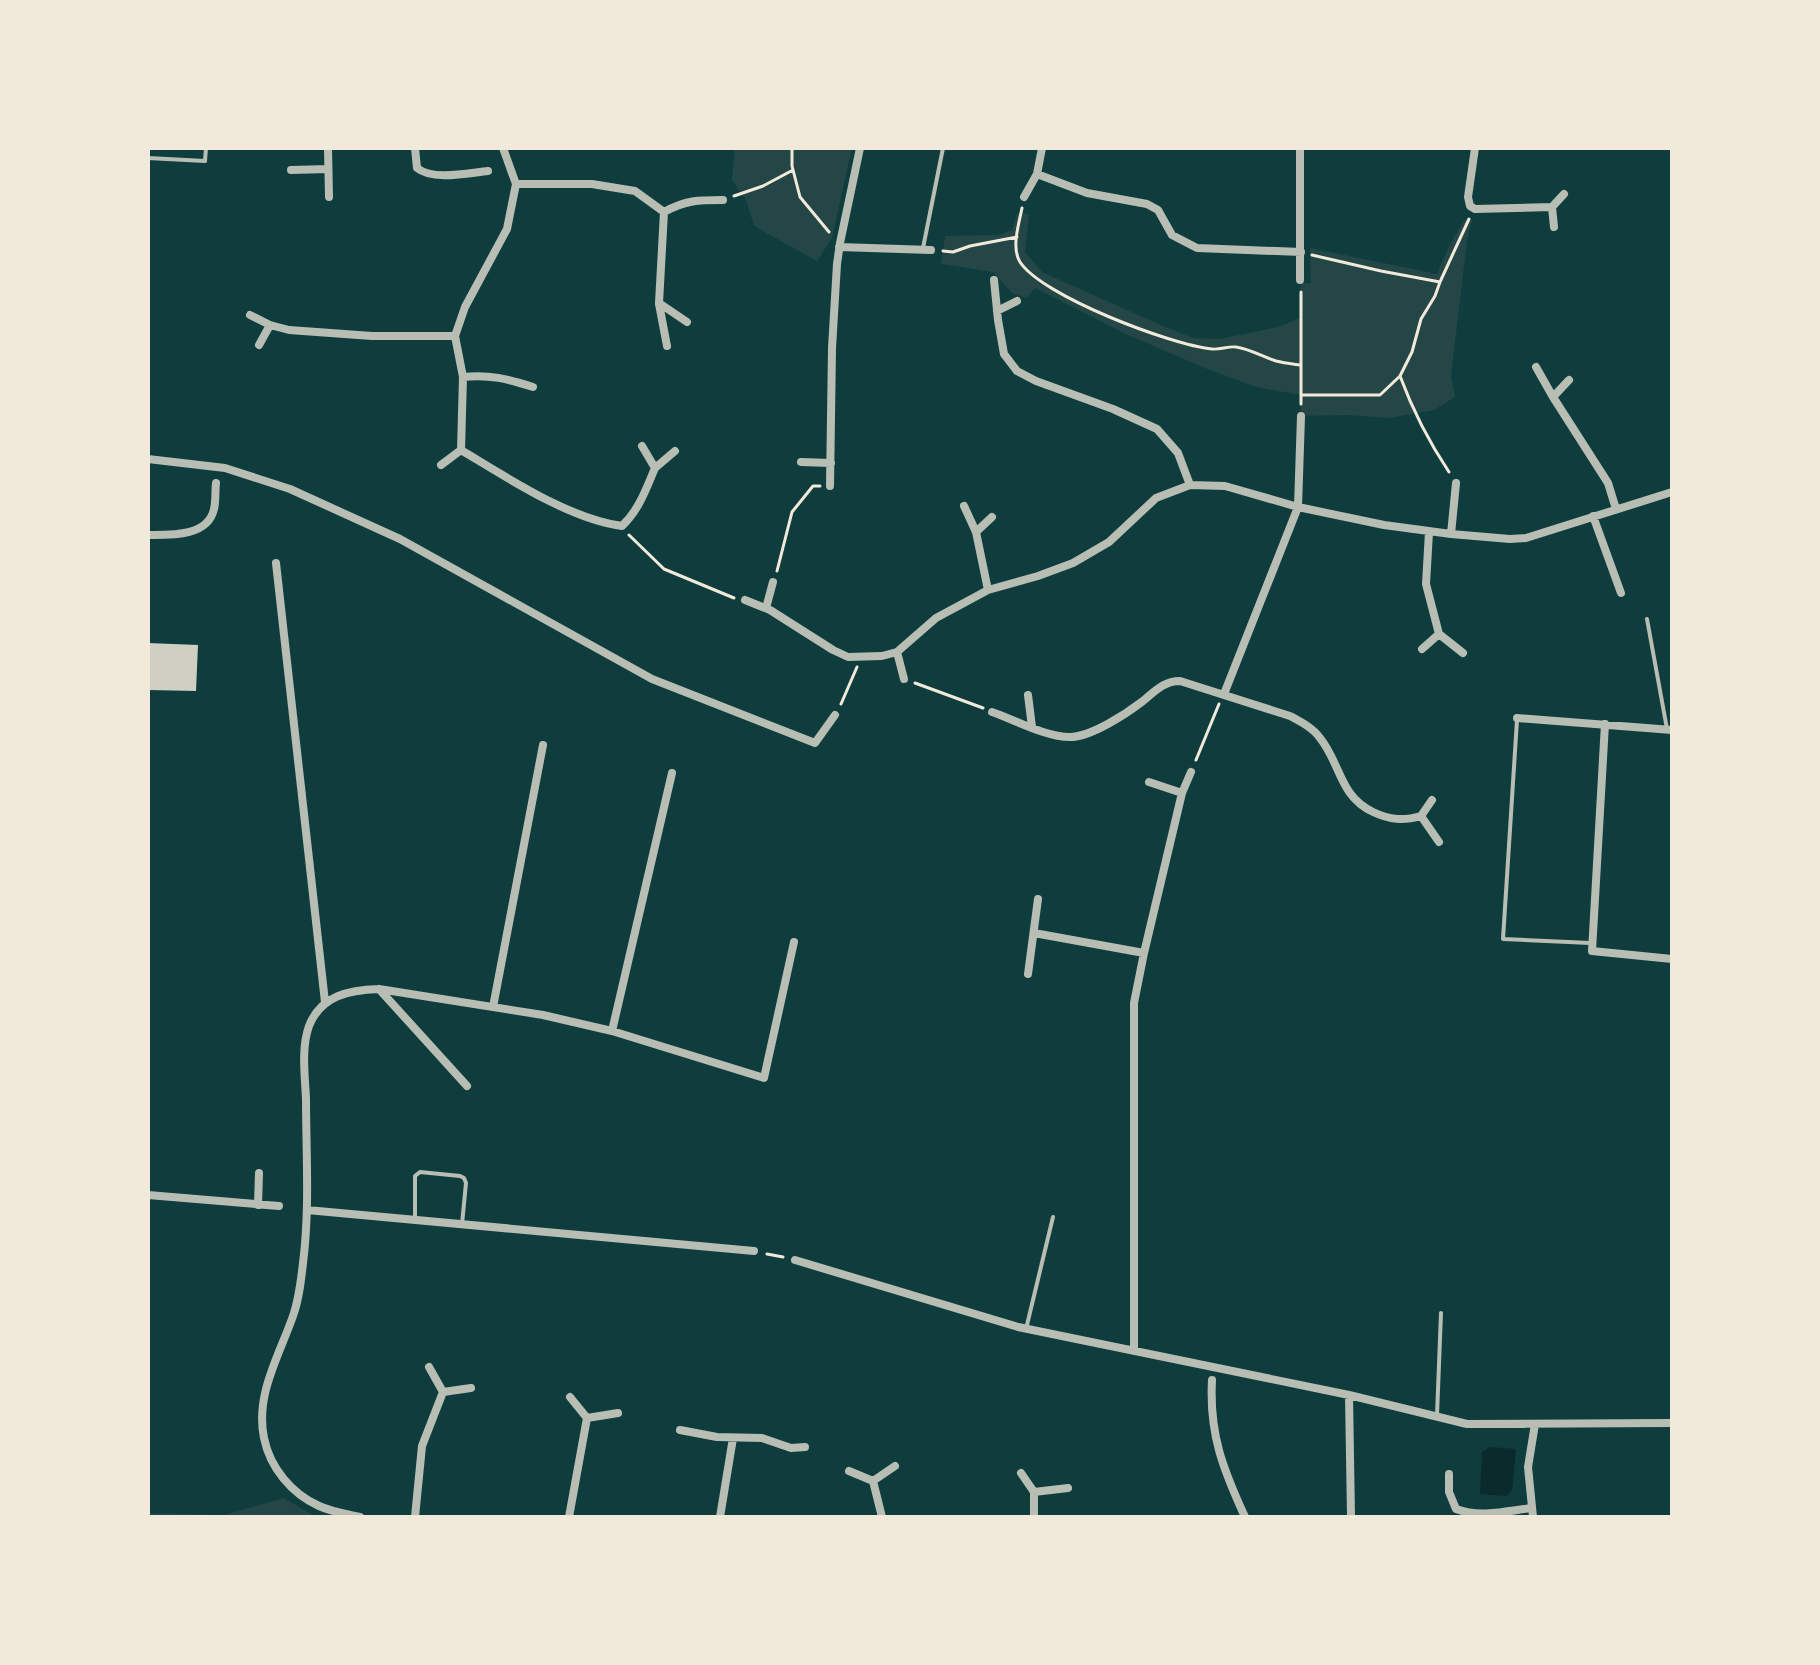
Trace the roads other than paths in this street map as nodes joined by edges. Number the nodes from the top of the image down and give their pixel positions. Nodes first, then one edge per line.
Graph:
1 (206, 148) edge
2 (328, 148) edge
3 (415, 148) edge
4 (503, 148) edge
5 (860, 148) edge
6 (943, 148) edge
7 (1042, 148) edge
8 (1300, 148) edge
9 (1475, 148) edge
10 (148, 158) edge
11 (328, 169) junction
12 (291, 170) dead end
13 (488, 171) dead end
14 (1037, 174) junction
15 (516, 184) junction
16 (1564, 194) dead end
17 (329, 197) dead end
18 (1024, 197) road end
19 (723, 200) road end
20 (1552, 207) junction
21 (664, 212) junction
22 (1554, 227) dead end
23 (839, 245) junction
24 (927, 250) joint
25 (1301, 252) junction
26 (994, 280) dead end
27 (1300, 280) road end
28 (1017, 301) dead end
29 (659, 303) junction
30 (997, 311) junction
31 (250, 315) dead end
32 (687, 322) dead end
33 (270, 325) junction
34 (455, 336) junction
35 (259, 345) dead end
36 (667, 346) dead end
37 (1536, 367) dead end
38 (463, 377) junction
39 (1569, 380) dead end
40 (533, 387) dead end
41 (1553, 397) junction
42 (1301, 416) road end
43 (642, 446) dead end
44 (461, 450) junction
45 (675, 451) dead end
46 (148, 459) edge
47 (801, 462) dead end
48 (831, 463) junction
49 (441, 465) dead end
50 (655, 468) junction
51 (216, 483) dead end
52 (1456, 483) road end
53 (1190, 485) junction
54 (830, 486) road end
55 (1672, 492) edge
56 (964, 506) dead end
57 (1298, 507) junction
58 (1616, 509) junction
59 (1593, 516) junction
60 (992, 517) dead end
61 (976, 532) junction
62 (1429, 532) junction
63 (1451, 534) junction
64 (148, 535) edge
65 (276, 563) dead end
66 (773, 582) road end
67 (988, 590) junction
68 (1621, 593) dead end
69 (745, 600) road end
70 (766, 608) junction
71 (1647, 619) dead end
72 (1439, 634) junction
73 (1422, 649) dead end
74 (897, 652) junction
75 (1463, 653) dead end
76 (904, 679) road end
77 (1224, 694) junction
78 (1028, 695) dead end
79 (992, 712) road end
80 (835, 715) road end
81 (1517, 718) joint
82 (1605, 724) junction
83 (1032, 727) junction
84 (1670, 730) edge
85 (543, 745) dead end
86 (1191, 772) road end
87 (672, 773) dead end
88 (1149, 782) dead end
89 (1182, 793) junction
90 (1432, 800) dead end
91 (1421, 816) junction
92 (1439, 842) dead end
93 (1038, 899) dead end
94 (1034, 933) junction
95 (794, 942) dead end
96 (1592, 947) junction
97 (1144, 953) junction
98 (1672, 959) edge
99 (1028, 974) dead end
100 (379, 989) junction
101 (325, 1002) junction
102 (493, 1007) junction
103 (612, 1031) junction
104 (467, 1086) dead end
105 (259, 1173) dead end
106 (148, 1195) edge
107 (258, 1205) junction
108 (279, 1206) dead end
109 (307, 1210) junction
110 (1053, 1217) dead end
111 (415, 1220) junction
112 (462, 1224) junction
113 (754, 1251) road end
114 (795, 1260) road end
115 (1441, 1313) dead end
116 (1026, 1329) junction
117 (1134, 1351) junction
118 (429, 1367) dead end
119 (1212, 1380) dead end
120 (471, 1388) dead end
121 (443, 1392) junction
122 (1349, 1395) junction
123 (570, 1397) dead end
124 (618, 1413) dead end
125 (1437, 1416) junction
126 (587, 1418) junction
127 (1672, 1423) edge
128 (1535, 1424) junction
129 (680, 1430) dead end
130 (733, 1438) junction
131 (805, 1447) dead end
132 (895, 1466) dead end
133 (849, 1471) dead end
134 (1021, 1473) dead end
135 (1449, 1474) dead end
136 (873, 1481) junction
137 (1068, 1488) dead end
138 (1034, 1492) junction
139 (1532, 1513) edge
140 (360, 1517) edge
141 (415, 1517) edge
142 (569, 1517) edge
143 (720, 1517) edge
144 (882, 1517) edge
145 (1034, 1517) edge
146 (1245, 1517) edge
147 (1351, 1517) edge

1 - 10 lane
2 - 11 street
3 - 13 street
4 - 15 street
5 - 23 street
6 - 24 lane
7 - 14 street
8 - 25 street
9 - 20 street
11 - 12 street
11 - 17 street
14 - 18 street
14 - 25 street
15 - 21 street
15 - 34 street
16 - 20 street
19 - 21 street
20 - 22 street
21 - 29 street
23 - 24 street
23 - 48 street
25 - 27 street
26 - 30 street
28 - 30 street
29 - 32 street
29 - 36 street
30 - 53 street
31 - 33 street
33 - 34 street
33 - 35 street
34 - 38 street
37 - 41 street
38 - 40 street
38 - 44 street
39 - 41 street
41 - 58 street
42 - 57 street
43 - 50 street
44 - 49 street
44 - 50 street
45 - 50 street
46 - 80 street
47 - 48 street
48 - 54 street
51 - 64 street
52 - 63 street
53 - 57 street
53 - 67 street
55 - 58 street
56 - 61 street
57 - 62 street
57 - 77 street
58 - 59 street
59 - 63 street
59 - 68 street
60 - 61 street
61 - 67 street
62 - 63 street
62 - 72 street
65 - 101 street
66 - 70 street
67 - 74 street
69 - 70 street
70 - 74 street
71 - 84 lane
72 - 73 street
72 - 75 street
74 - 76 street
77 - 83 street
77 - 91 street
78 - 83 street
79 - 83 street
81 - 82 street
81 - 96 lane
82 - 84 street
82 - 96 street
85 - 102 street
86 - 89 street
87 - 103 street
88 - 89 street
89 - 97 street
90 - 91 street
91 - 92 street
93 - 94 street
94 - 97 street
94 - 99 street
95 - 103 street
96 - 98 street
97 - 117 street
100 - 101 street
100 - 102 street
100 - 104 street
101 - 109 street
102 - 103 street
105 - 107 street
106 - 107 street
107 - 108 street
109 - 111 street
109 - 140 street
110 - 116 lane
111 - 112 street
111 - 112 lane
112 - 113 street
114 - 116 street
115 - 125 lane
116 - 117 street
117 - 122 street
118 - 121 street
119 - 146 street
120 - 121 street
121 - 141 street
122 - 125 street
122 - 147 street
123 - 126 street
124 - 126 street
125 - 128 street
126 - 142 street
127 - 128 street
128 - 139 street
129 - 130 street
130 - 131 street
130 - 143 street
132 - 136 street
133 - 136 street
134 - 138 street
135 - 139 street
136 - 144 street
137 - 138 street
138 - 145 street

